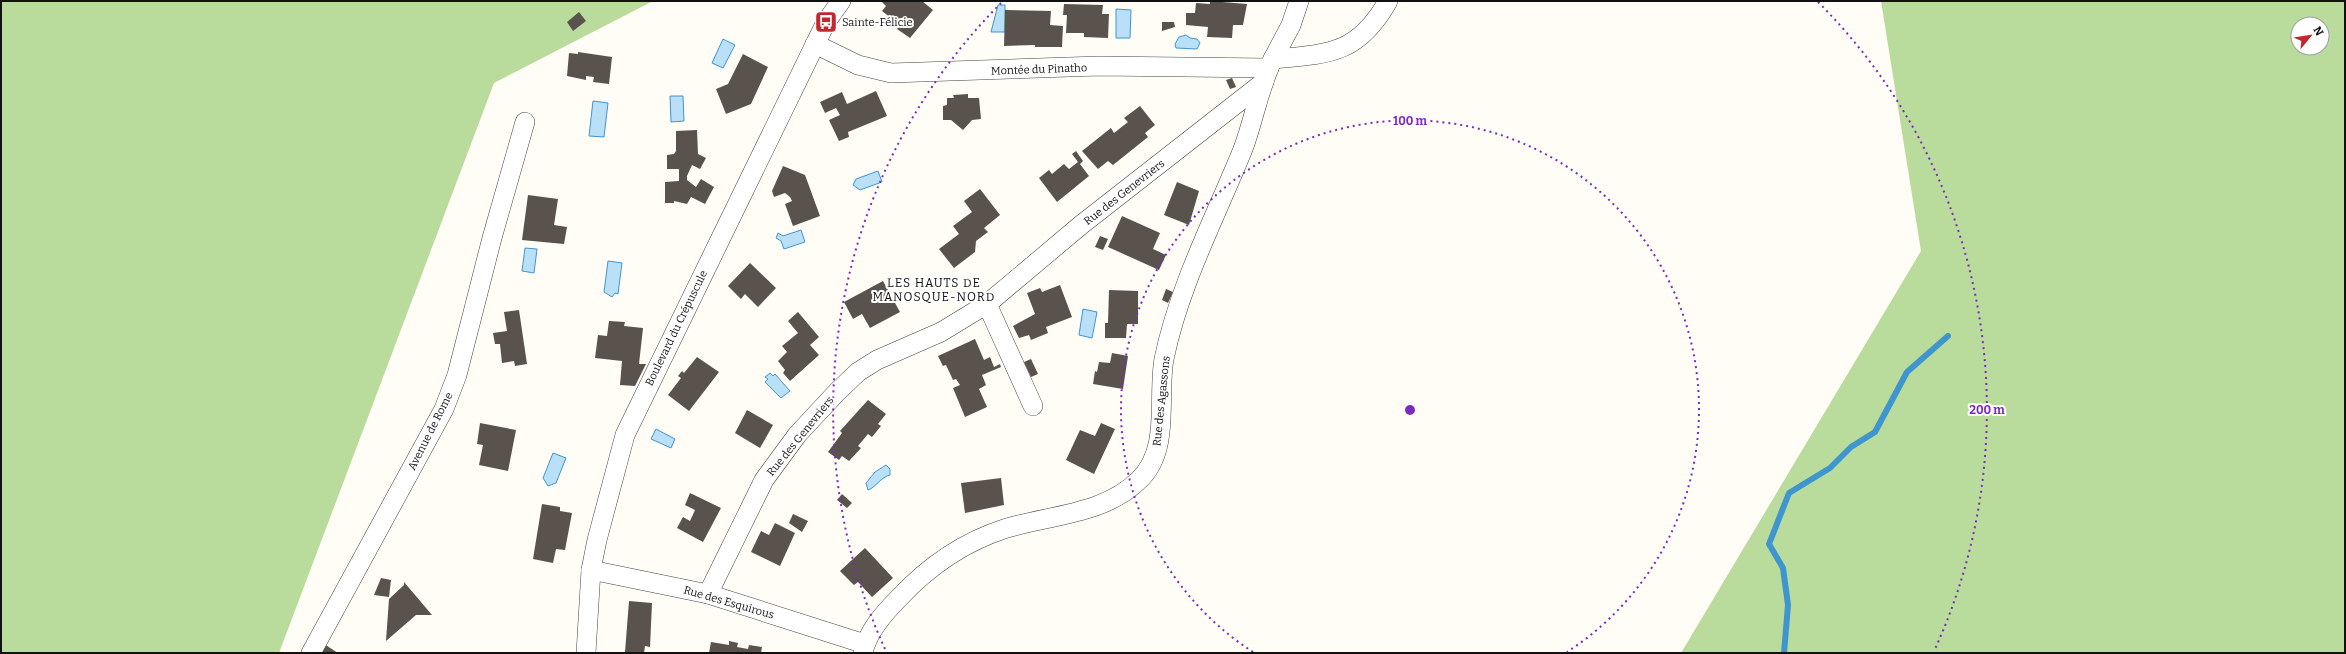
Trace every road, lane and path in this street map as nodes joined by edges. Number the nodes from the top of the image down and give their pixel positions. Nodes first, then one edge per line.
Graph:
1 (828, 1) edge
2 (841, 1) edge
3 (1299, 1) edge
4 (1388, 1) edge
5 (826, 22) junction
6 (815, 44) junction
7 (1269, 70) junction
8 (525, 122) dead end
9 (987, 304) junction
10 (1033, 406) dead end
11 (591, 570) junction
12 (708, 594) junction
13 (864, 648) edge
14 (311, 653) edge
15 (586, 653) edge

1 - 5 street
2 - 5 street
3 - 7 street
4 - 7 street, Montée du Pinatho
5 - 6 street, Boulevard du Crépuscule
6 - 7 street, Montée du Pinatho
6 - 11 street, Boulevard du Crépuscule
7 - 9 street, Rue des Genevriers
7 - 13 street, Rue des Agassons
8 - 14 street, Avenue de Rome
9 - 10 street
9 - 12 street, Rue des Genevriers
11 - 12 street, Rue des Esquirous
11 - 15 street, Boulevard du Crépuscule
12 - 13 street, Rue des Esquirous

